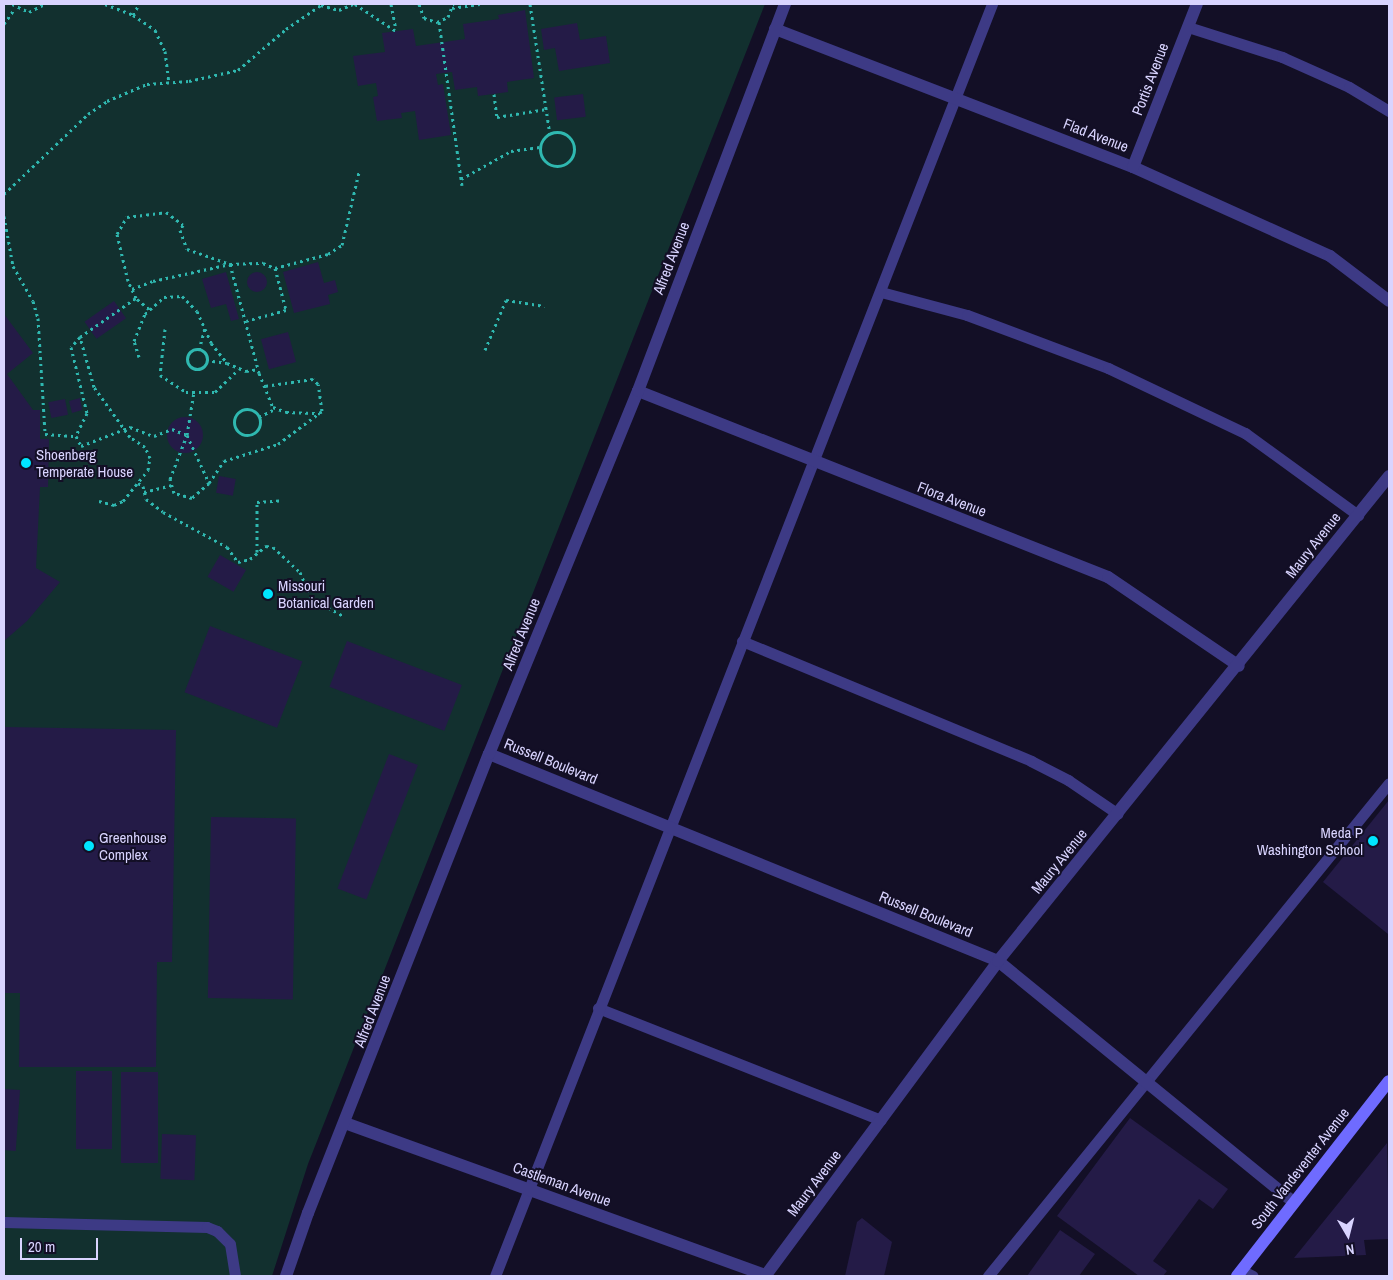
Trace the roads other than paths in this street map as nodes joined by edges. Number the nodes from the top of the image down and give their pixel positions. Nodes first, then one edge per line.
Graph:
1 (785, 4) edge
2 (992, 4) edge
3 (1197, 4) edge
4 (1188, 27) junction
5 (775, 29) junction
6 (956, 99) junction
7 (1389, 111) edge
8 (1133, 167) junction
9 (880, 292) junction
10 (1389, 301) edge
11 (638, 391) junction
12 (813, 462) junction
13 (1389, 476) edge
14 (1358, 515) junction
15 (742, 641) junction
16 (1239, 666) junction
17 (489, 754) junction
18 (1389, 782) edge
19 (1118, 814) junction
20 (670, 826) junction
21 (998, 961) junction
22 (598, 1008) junction
23 (1389, 1083) edge
24 (1146, 1084) junction
25 (881, 1120) junction
26 (345, 1124) junction
27 (528, 1189) junction
28 (1293, 1202) junction
29 (4, 1222) edge
30 (1243, 1274) edge
31 (235, 1276) edge
32 (286, 1276) edge
33 (495, 1276) edge
34 (767, 1276) edge
35 (988, 1276) edge

1 - 5 street, Alfred Avenue
2 - 6 lane
3 - 4 street, Portis Avenue
4 - 7 lane
4 - 8 street, Portis Avenue
5 - 6 street, Flad Avenue
5 - 11 street, Alfred Avenue
6 - 8 street, Flad Avenue
6 - 9 lane
8 - 10 street, Flad Avenue
9 - 12 lane
9 - 14 lane
11 - 12 street, Flora Avenue
11 - 17 street, Alfred Avenue
12 - 15 lane
12 - 16 street, Flora Avenue
13 - 14 street, Maury Avenue
14 - 16 street, Maury Avenue
15 - 19 lane
15 - 20 lane
16 - 19 street, Maury Avenue
17 - 20 street, Russell Boulevard
17 - 26 street, Alfred Avenue
18 - 24 lane
19 - 21 street, Maury Avenue
20 - 21 street, Russell Boulevard
20 - 22 lane
21 - 24 street, Russell Boulevard
21 - 25 street, Maury Avenue
22 - 25 lane
22 - 27 lane
23 - 28 main road, South Vandeventer Avenue
24 - 28 street, Russell Boulevard
24 - 35 lane
25 - 34 street, Maury Avenue
26 - 27 street, Castleman Avenue
26 - 32 street, Alfred Avenue
27 - 33 lane
27 - 34 street, Castleman Avenue
28 - 30 main road, South Vandeventer Avenue
29 - 31 lane

